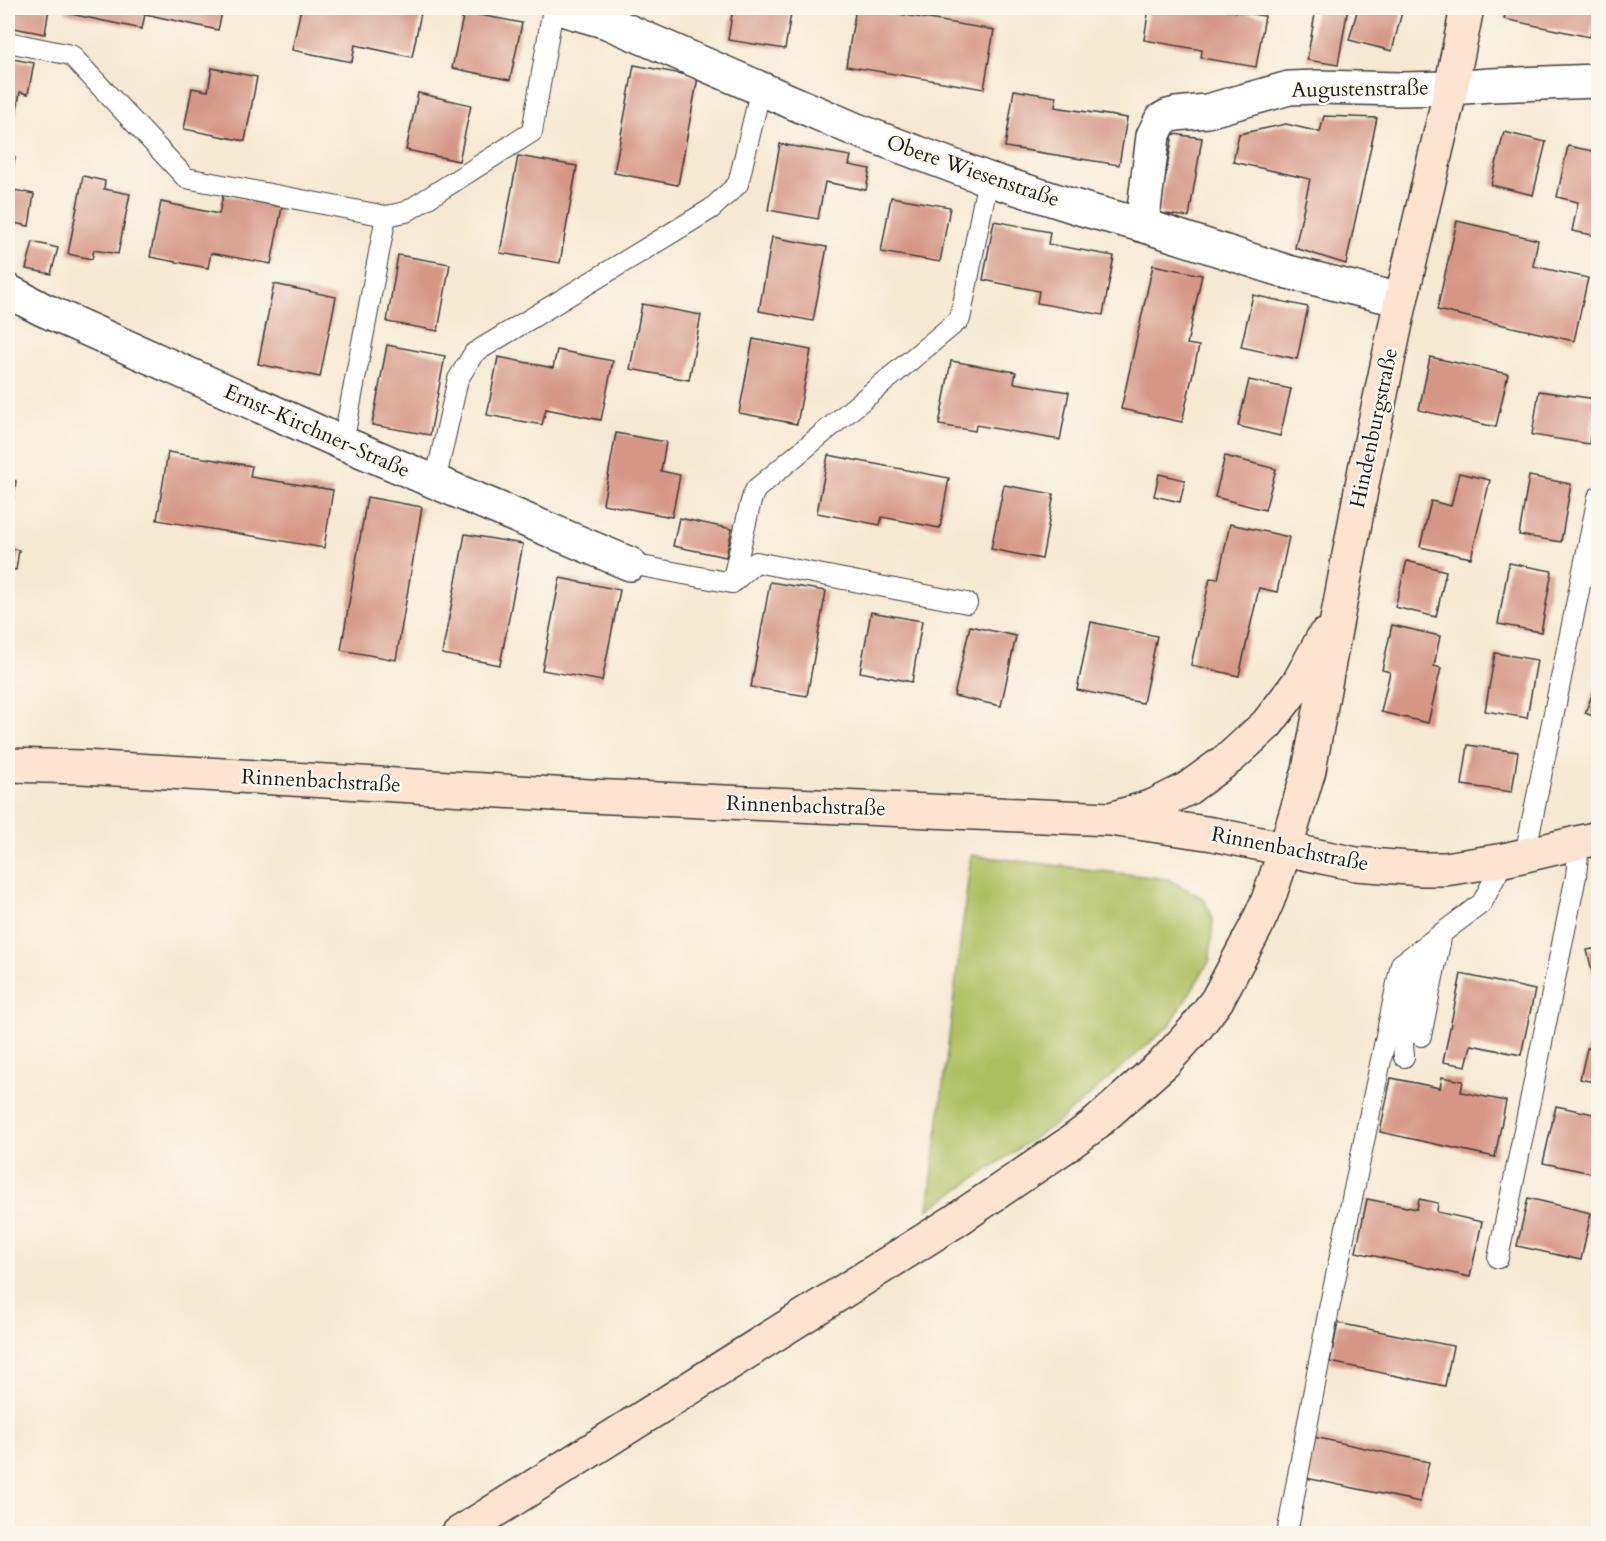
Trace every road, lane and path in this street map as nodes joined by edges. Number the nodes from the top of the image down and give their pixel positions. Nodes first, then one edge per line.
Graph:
1 (553, 8) edge
2 (558, 8) edge
3 (1467, 8) edge
4 (608, 15) edge
5 (8, 42) edge
6 (1599, 81) edge
7 (761, 88) junction
8 (1451, 88) junction
9 (988, 179) junction
10 (387, 216) junction
11 (1142, 225) junction
12 (8, 291) edge
13 (1401, 300) junction
14 (344, 443) junction
15 (435, 482) junction
16 (1599, 497) edge
17 (630, 564) joint
18 (732, 583) junction
19 (967, 603) dead end
20 (1338, 610) junction
21 (8, 765) edge
22 (1110, 819) junction
23 (1589, 841) edge
24 (1285, 850) junction
25 (1515, 858) junction
26 (1442, 933) junction
27 (1422, 948) junction
28 (1421, 1036) dead end
29 (1404, 1057) dead end
30 (1498, 1258) dead end
31 (458, 1533) edge
32 (1287, 1533) edge

1 - 10 lane
2 - 4 street, Obere Wiesenstraße
3 - 8 main road, Hindenburgstraße
4 - 7 street, Obere Wiesenstraße
5 - 10 lane
6 - 8 street, Augustenstraße
7 - 9 street, Obere Wiesenstraße
7 - 15 lane
8 - 11 street, Augustenstraße
8 - 13 main road, Hindenburgstraße
9 - 11 street, Obere Wiesenstraße
9 - 18 lane
10 - 14 lane
11 - 13 street, Obere Wiesenstraße
12 - 14 street, Ernst-Kirchner-Straße
13 - 20 main road, Hindenburgstraße
14 - 15 street, Ernst-Kirchner-Straße
15 - 17 street, Ernst-Kirchner-Straße
16 - 25 lane
17 - 18 lane
18 - 19 lane
20 - 22 main road
20 - 24 main road, Hindenburgstraße
21 - 22 main road, Rinnenbachstraße
22 - 24 main road, Rinnenbachstraße
23 - 25 main road, Rinnenbachstraße
23 - 30 lane
24 - 25 main road, Rinnenbachstraße
24 - 31 main road, Hindenburgstraße
25 - 26 lane
26 - 27 lane
26 - 28 lane
27 - 29 lane
27 - 32 lane

